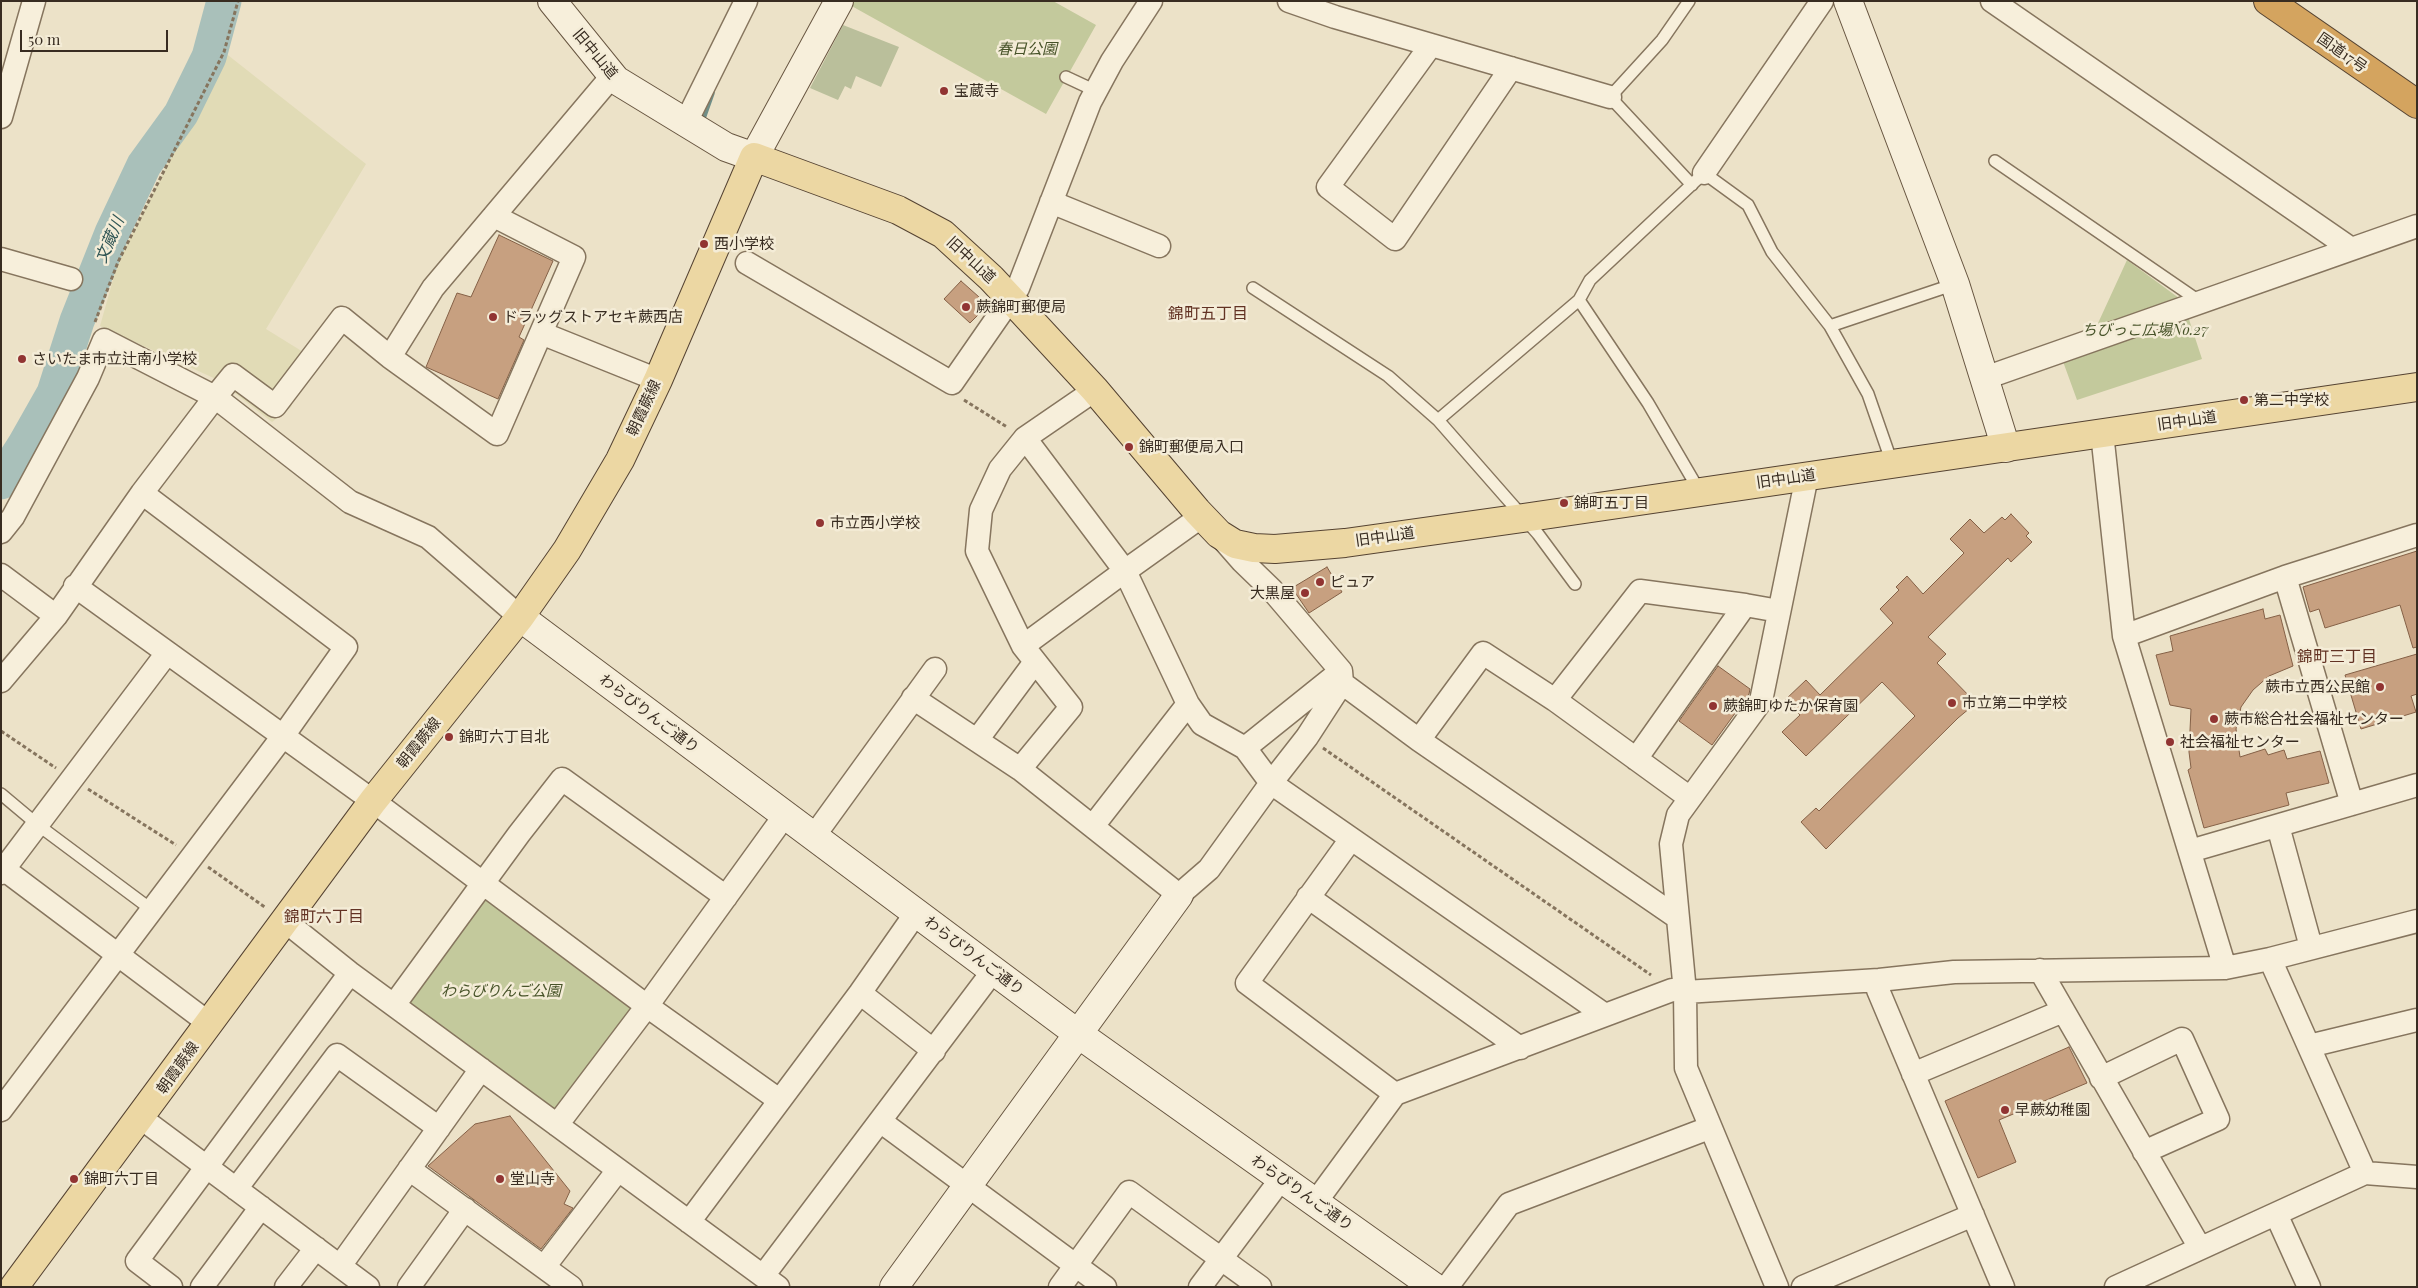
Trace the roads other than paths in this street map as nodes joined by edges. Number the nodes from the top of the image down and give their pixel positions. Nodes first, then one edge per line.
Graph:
1 (34, 1) edge
2 (552, 1) edge
3 (746, 1) edge
4 (839, 1) edge
5 (1151, 1) edge
6 (1289, 1) edge
7 (1689, 1) edge
8 (1822, 1) edge
9 (1848, 1) edge
10 (2268, 1) edge
11 (2004, 5) edge
12 (1431, 45) junction
13 (1511, 68) junction
14 (612, 76) junction
15 (1066, 77) dead end
16 (1096, 91) junction
17 (1610, 97) junction
18 (2417, 104) edge
19 (1, 117) edge
20 (686, 122) junction
21 (754, 157) junction
22 (1995, 161) dead end
23 (1698, 179) junction
24 (1051, 202) junction
25 (494, 216) junction
26 (2417, 226) edge
27 (1159, 246) dead end
28 (2350, 248) junction
29 (1, 259) edge
30 (747, 263) dead end
31 (71, 279) dead end
32 (1956, 284) junction
33 (1254, 288) dead end
34 (1011, 299) junction
35 (1579, 300) junction
36 (2199, 302) junction
37 (1830, 326) junction
38 (541, 333) junction
39 (390, 358) junction
40 (1985, 378) junction
41 (658, 380) junction
42 (2417, 387) edge
43 (1094, 390) junction
44 (215, 397) junction
45 (1438, 420) junction
46 (2102, 433) junction
47 (1025, 438) junction
48 (2006, 448) junction
49 (1892, 464) junction
50 (1806, 476) junction
51 (1700, 492) junction
52 (142, 493) junction
53 (1523, 518) junction
54 (1211, 525) junction
55 (1, 532) edge
56 (2417, 535) edge
57 (1124, 571) junction
58 (1, 575) edge
59 (2284, 576) junction
60 (1575, 584) dead end
61 (75, 586) junction
62 (1744, 605) junction
63 (1779, 611) junction
64 (56, 616) junction
65 (520, 617) junction
66 (2124, 636) junction
67 (168, 653) junction
68 (1029, 654) junction
69 (935, 669) dead end
70 (1341, 677) junction
71 (1, 681) edge
72 (913, 698) junction
73 (1555, 700) junction
74 (1188, 704) junction
75 (283, 736) junction
76 (977, 740) junction
77 (1419, 740) junction
78 (1245, 748) junction
79 (1636, 759) junction
80 (1020, 769) junction
81 (1271, 783) junction
82 (2417, 785) edge
83 (1, 794) edge
84 (1690, 798) junction
85 (373, 801) junction
86 (2352, 804) junction
87 (785, 815) junction
88 (38, 825) junction
89 (1093, 826) junction
90 (2278, 826) junction
91 (814, 836) junction
92 (1350, 839) junction
93 (2190, 851) junction
94 (2, 870) edge
95 (483, 884) junction
96 (1180, 895) junction
97 (726, 897) junction
98 (1308, 897) junction
99 (152, 910) junction
100 (916, 913) junction
101 (1678, 918) junction
102 (286, 921) junction
103 (2417, 921) edge
104 (2311, 947) junction
105 (118, 955) junction
106 (2270, 959) junction
107 (2225, 968) junction
108 (2040, 970) junction
109 (993, 971) junction
110 (350, 973) junction
111 (1879, 980) junction
112 (1679, 991) junction
113 (860, 993) junction
114 (394, 1005) junction
115 (647, 1006) junction
116 (2063, 1011) junction
117 (1605, 1015) junction
118 (2417, 1020) edge
119 (210, 1024) junction
120 (1077, 1033) junction
121 (2309, 1046) junction
122 (1520, 1048) junction
123 (934, 1051) junction
124 (481, 1069) junction
125 (1913, 1074) junction
126 (2101, 1078) junction
127 (1395, 1094) junction
128 (780, 1100) junction
129 (1, 1110) edge
130 (141, 1118) junction
131 (880, 1121) junction
132 (557, 1125) junction
133 (439, 1128) junction
134 (1709, 1128) junction
135 (2144, 1152) junction
136 (206, 1167) junction
137 (409, 1169) junction
138 (618, 1170) junction
139 (2365, 1173) junction
140 (2417, 1177) edge
141 (1281, 1179) junction
142 (967, 1185) junction
143 (236, 1189) junction
144 (1315, 1203) junction
145 (261, 1207) junction
146 (465, 1209) junction
147 (2276, 1214) junction
148 (1973, 1215) junction
149 (689, 1222) junction
150 (316, 1248) junction
151 (2200, 1248) junction
152 (1222, 1259) junction
153 (1076, 1265) junction
154 (340, 1266) junction
155 (544, 1267) junction
156 (771, 1281) edge
157 (14, 1287) edge
158 (171, 1287) edge
159 (202, 1287) edge
160 (286, 1287) edge
161 (368, 1287) edge
162 (409, 1287) edge
163 (571, 1287) edge
164 (894, 1287) edge
165 (1060, 1287) edge
166 (1106, 1287) edge
167 (1200, 1287) edge
168 (1260, 1287) edge
169 (1434, 1287) edge
170 (1446, 1287) edge
171 (1777, 1287) edge
172 (1802, 1287) edge
173 (2003, 1287) edge
174 (2116, 1287) edge
175 (2309, 1287) edge

1 - 19 street
2 - 14 street, 旧中山道
3 - 20 street
4 - 21 street
5 - 16 street
6 - 12 street
7 - 17 lane
8 - 23 street
9 - 32 street
10 - 18 highway, 国道17号
11 - 28 street
12 - 13 street
12 - 13 street
13 - 17 street
14 - 20 street, 旧中山道
14 - 25 street
15 - 16 lane
16 - 24 street
17 - 23 lane
20 - 21 street, 旧中山道
21 - 34 main road, 旧中山道
21 - 41 main road, 朝霞蕨線
22 - 36 lane
23 - 35 lane
23 - 37 lane
24 - 27 street
24 - 34 street
25 - 38 street
25 - 39 street
26 - 28 street
28 - 36 street
29 - 31 street
30 - 34 street
32 - 37 lane
32 - 40 street
33 - 45 lane
34 - 43 main road, 旧中山道
35 - 45 lane
35 - 51 lane
36 - 40 street
37 - 49 lane
38 - 39 street
38 - 41 street
39 - 44 street
40 - 48 street
41 - 65 main road, 朝霞蕨線
42 - 46 main road, 旧中山道
43 - 47 street
43 - 54 main road, 旧中山道
44 - 52 street
44 - 55 street
44 - 65 street
45 - 53 lane
46 - 48 main road, 旧中山道
46 - 66 street
47 - 57 street
47 - 68 street
48 - 49 main road, 旧中山道
49 - 50 main road, 旧中山道
50 - 51 main road, 旧中山道
50 - 63 street
51 - 53 main road, 旧中山道
52 - 61 street
52 - 75 street
53 - 54 main road, 旧中山道
53 - 60 lane
54 - 57 street
54 - 70 street
56 - 59 street
57 - 68 street
57 - 74 street
58 - 64 street
59 - 66 street
59 - 86 street
61 - 64 street
61 - 67 street
62 - 63 street
62 - 73 street
62 - 79 street
63 - 84 street
64 - 71 street
65 - 85 main road, 朝霞蕨線
65 - 87 street, わらびりんご通り
66 - 93 street
67 - 75 street
67 - 88 street
68 - 76 street
68 - 80 street
69 - 72 street
70 - 77 street
70 - 78 street
70 - 81 street
72 - 76 street
72 - 91 street
73 - 77 street
73 - 79 street
74 - 78 street
74 - 89 street
75 - 85 street
75 - 99 street
76 - 80 street
77 - 101 street
78 - 81 street
79 - 84 street
80 - 89 street
81 - 92 street
81 - 96 street
82 - 86 street
83 - 88 lane
84 - 101 street
85 - 95 street
85 - 102 main road, 朝霞蕨線
86 - 90 street
87 - 91 street, わらびりんご通り
87 - 97 street
88 - 94 street
88 - 99 lane
89 - 96 street
90 - 93 street
90 - 104 street
91 - 100 street, わらびりんご通り
92 - 98 street
92 - 117 street
93 - 107 street
94 - 105 street
95 - 97 street
95 - 114 street
95 - 115 street
96 - 120 street
97 - 115 street
98 - 122 street
98 - 127 street
99 - 105 street
100 - 109 street, わらびりんご通り
100 - 113 street
101 - 112 street
102 - 110 street
102 - 119 main road, 朝霞蕨線
103 - 104 street
104 - 106 street
105 - 119 street
105 - 129 street
106 - 107 street
106 - 121 street
107 - 108 street
108 - 111 street
108 - 116 street
109 - 120 street, わらびりんご通り
109 - 123 street
110 - 114 street
110 - 136 street
111 - 112 street
111 - 125 street
112 - 117 street
112 - 134 street
113 - 123 street
113 - 128 street
114 - 124 street
115 - 128 street
115 - 132 street
116 - 125 street
116 - 126 street
117 - 122 street
118 - 121 street
119 - 130 main road, 朝霞蕨線
120 - 141 street, わらびりんご通り
120 - 142 street
121 - 139 street
122 - 127 street
123 - 131 street
124 - 132 street
124 - 133 street
125 - 148 street
126 - 135 street
126 - 135 street
127 - 144 street
128 - 149 street
130 - 136 street
130 - 157 main road, 朝霞蕨線
131 - 142 street
131 - 156 street
132 - 138 street
133 - 137 street
133 - 143 street
134 - 170 street
134 - 171 street
135 - 151 street
136 - 143 street
136 - 158 street
137 - 146 street
137 - 154 street
138 - 149 street
138 - 155 street
139 - 140 street
139 - 147 street
141 - 144 street, わらびりんご通り
141 - 152 street
142 - 153 street
142 - 164 street
143 - 145 street
144 - 169 street, わらびりんご通り
145 - 150 street
145 - 159 street
146 - 155 street
146 - 162 street
147 - 151 street
147 - 175 street
148 - 172 street
148 - 173 street
149 - 156 street
150 - 154 street
150 - 160 street
151 - 174 street
152 - 153 street
152 - 167 street
152 - 168 street
153 - 165 street
153 - 166 street
154 - 161 street
155 - 163 street

